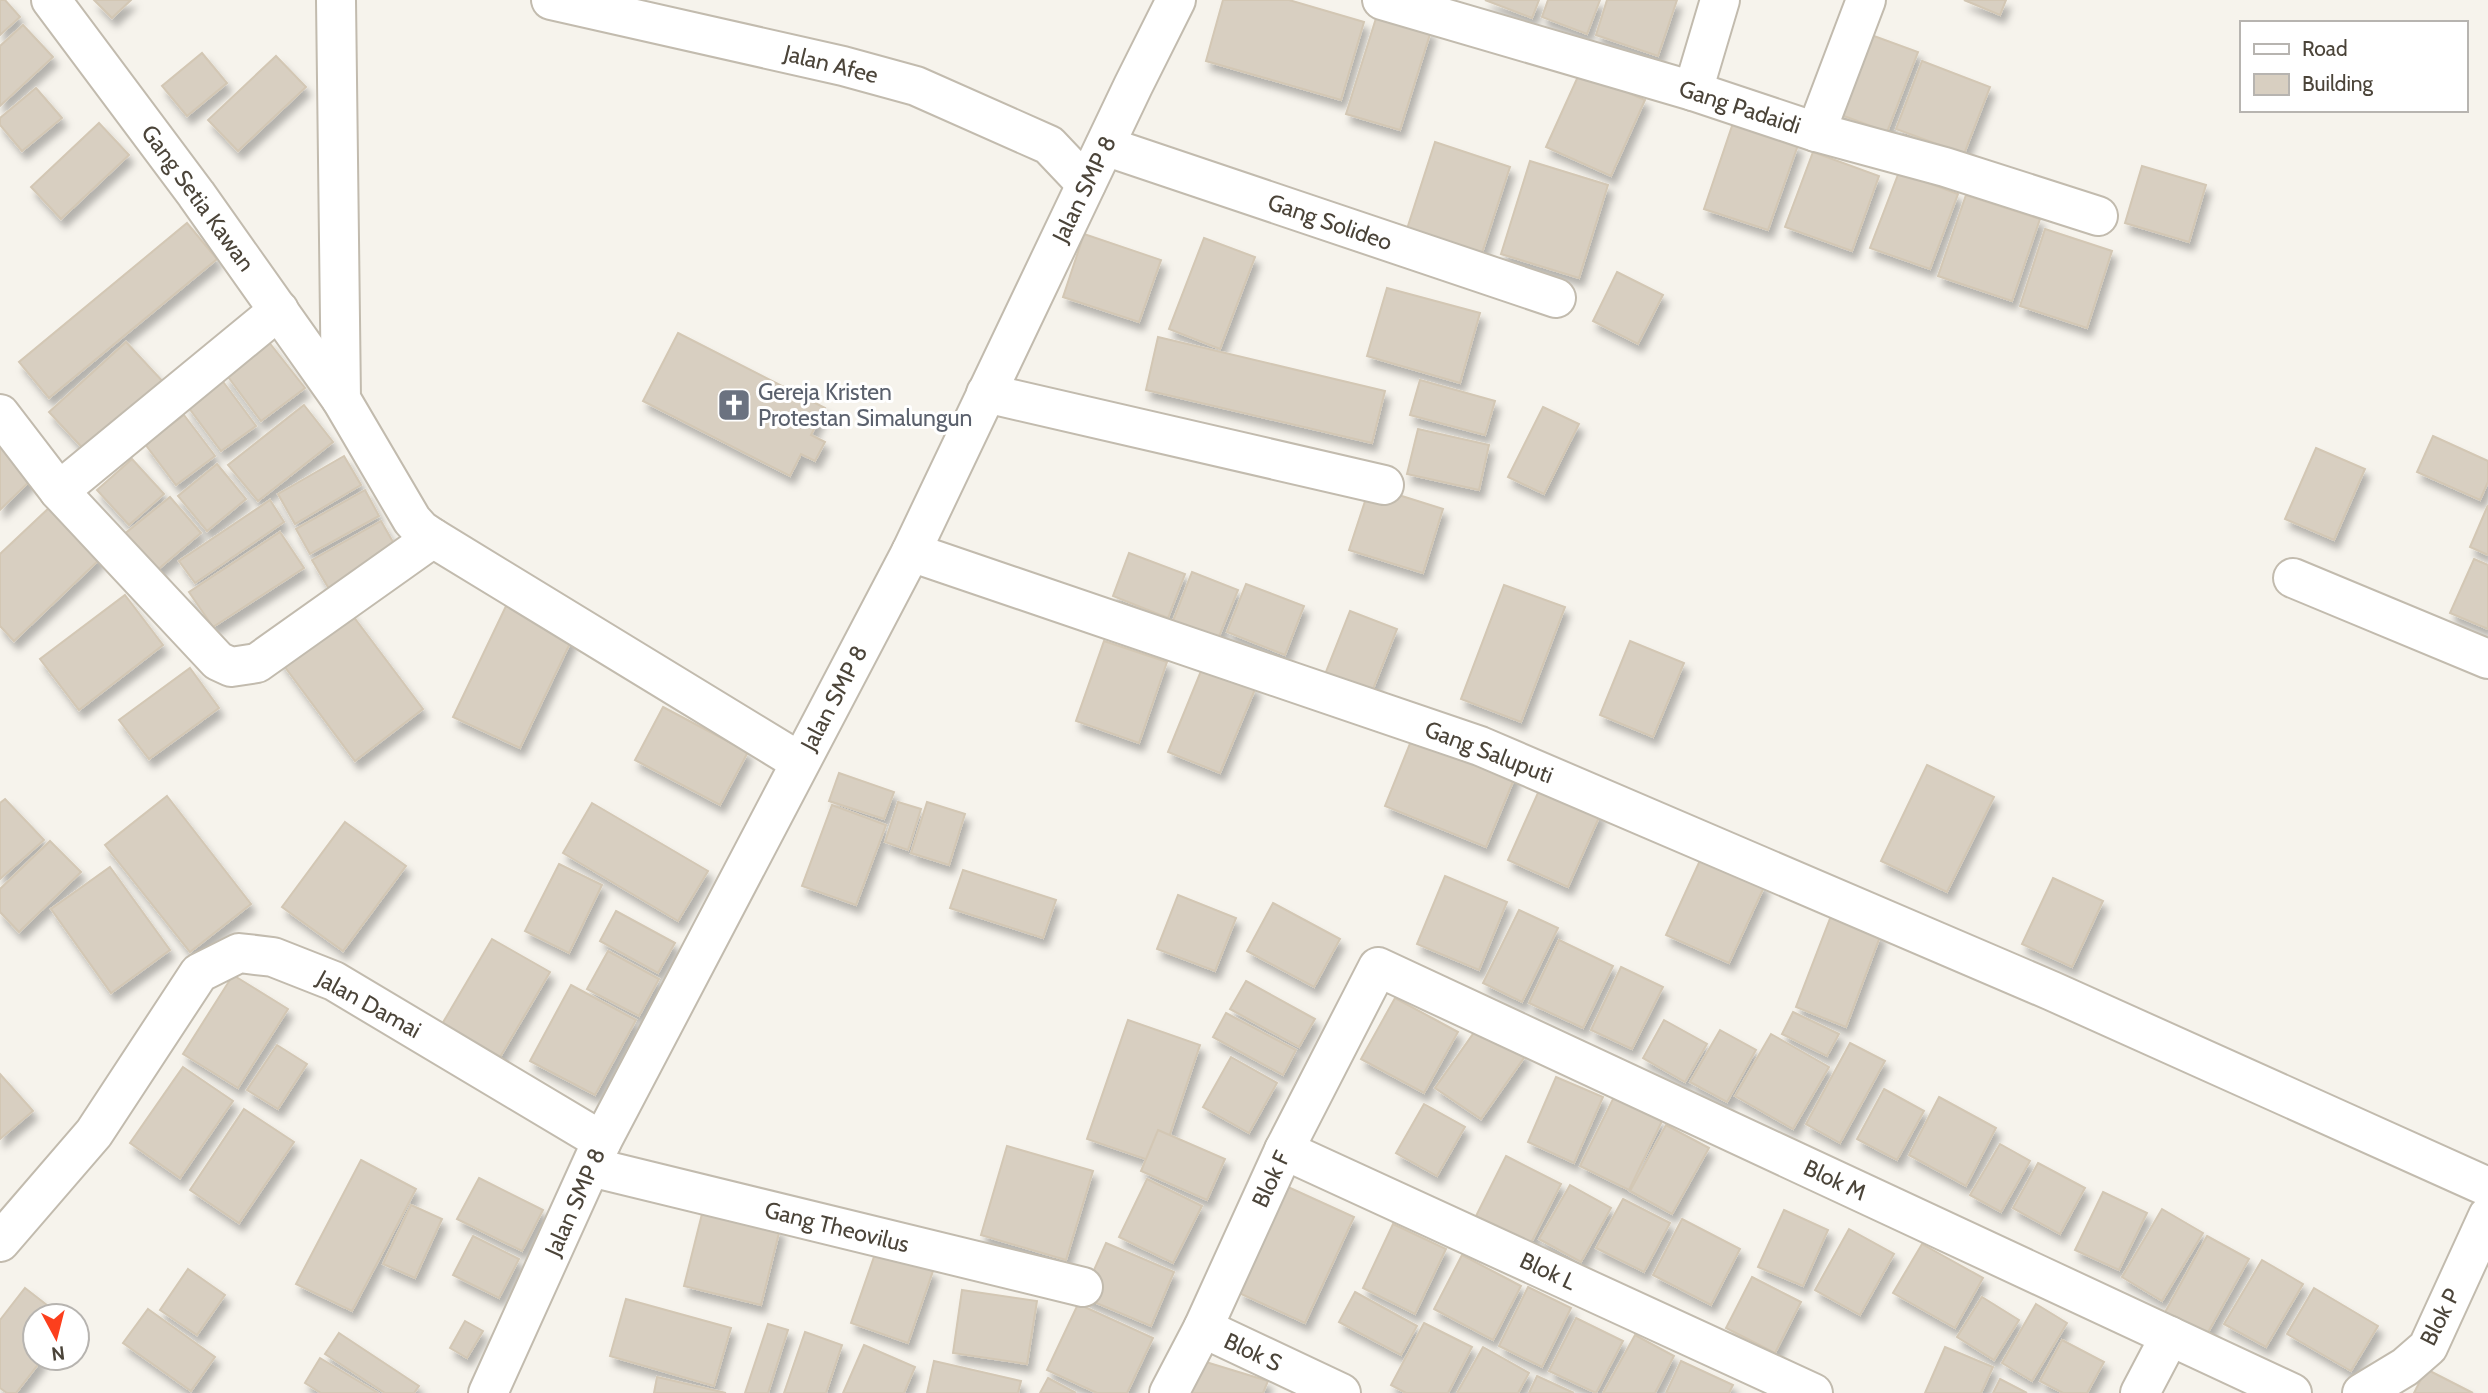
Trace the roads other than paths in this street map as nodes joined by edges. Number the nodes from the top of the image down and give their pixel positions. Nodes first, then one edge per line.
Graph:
1 (51, 0) edge
2 (336, 0) edge
3 (551, 0) edge
4 (1176, 0) edge
5 (1382, 0) edge
6 (1720, 0) edge
7 (1866, 0) edge
8 (1693, 91) junction
9 (1816, 132) junction
10 (1105, 146) junction
11 (1086, 184) junction
12 (2098, 216) dead end
13 (1556, 298) dead end
14 (279, 310) junction
15 (986, 393) junction
16 (341, 399) junction
17 (0, 414) edge
18 (1384, 485) dead end
19 (59, 491) junction
20 (433, 538) junction
21 (911, 552) junction
22 (2293, 578) dead end
23 (2488, 659) edge
24 (800, 762) junction
25 (1378, 967) joint
26 (1284, 1150) junction
27 (596, 1154) junction
28 (2488, 1187) edge
29 (2488, 1216) edge
30 (0, 1242) edge
31 (1083, 1287) dead end
32 (1203, 1328) junction
33 (2170, 1336) junction
34 (488, 1393) edge
35 (1169, 1393) edge
36 (1341, 1393) edge
37 (1813, 1393) edge
38 (2140, 1393) edge
39 (2292, 1393) edge
40 (2362, 1393) edge

1 - 14 street, Gang Setia Kawan
2 - 16 street
3 - 11 street, Jalan Afee
4 - 10 street, Jalan SMP 8
5 - 8 street, Gang Padaidi
6 - 8 street
7 - 9 street
8 - 9 street, Gang Padaidi
9 - 12 street, Gang Padaidi
10 - 11 street, Jalan SMP 8
10 - 13 street, Gang Solideo
11 - 15 street, Jalan SMP 8
14 - 16 street, Gang Setia Kawan
14 - 19 street
15 - 18 street
15 - 21 street, Jalan SMP 8
16 - 20 street, Gang Setia Kawan
17 - 19 street
19 - 20 street
20 - 24 street, Gang Setia Kawan
21 - 24 street, Jalan SMP 8
21 - 28 street, Gang Saluputi
22 - 23 street
24 - 27 street, Jalan SMP 8
25 - 26 street, Blok F
25 - 33 street, Blok M
26 - 32 street, Blok F
26 - 37 street, Blok L
27 - 30 street, Jalan Damai
27 - 31 street, Gang Theovilus
27 - 34 street, Jalan SMP 8
29 - 40 street, Blok P
32 - 35 street, Blok F
32 - 36 street, Blok S
33 - 38 street
33 - 39 street, Blok M

